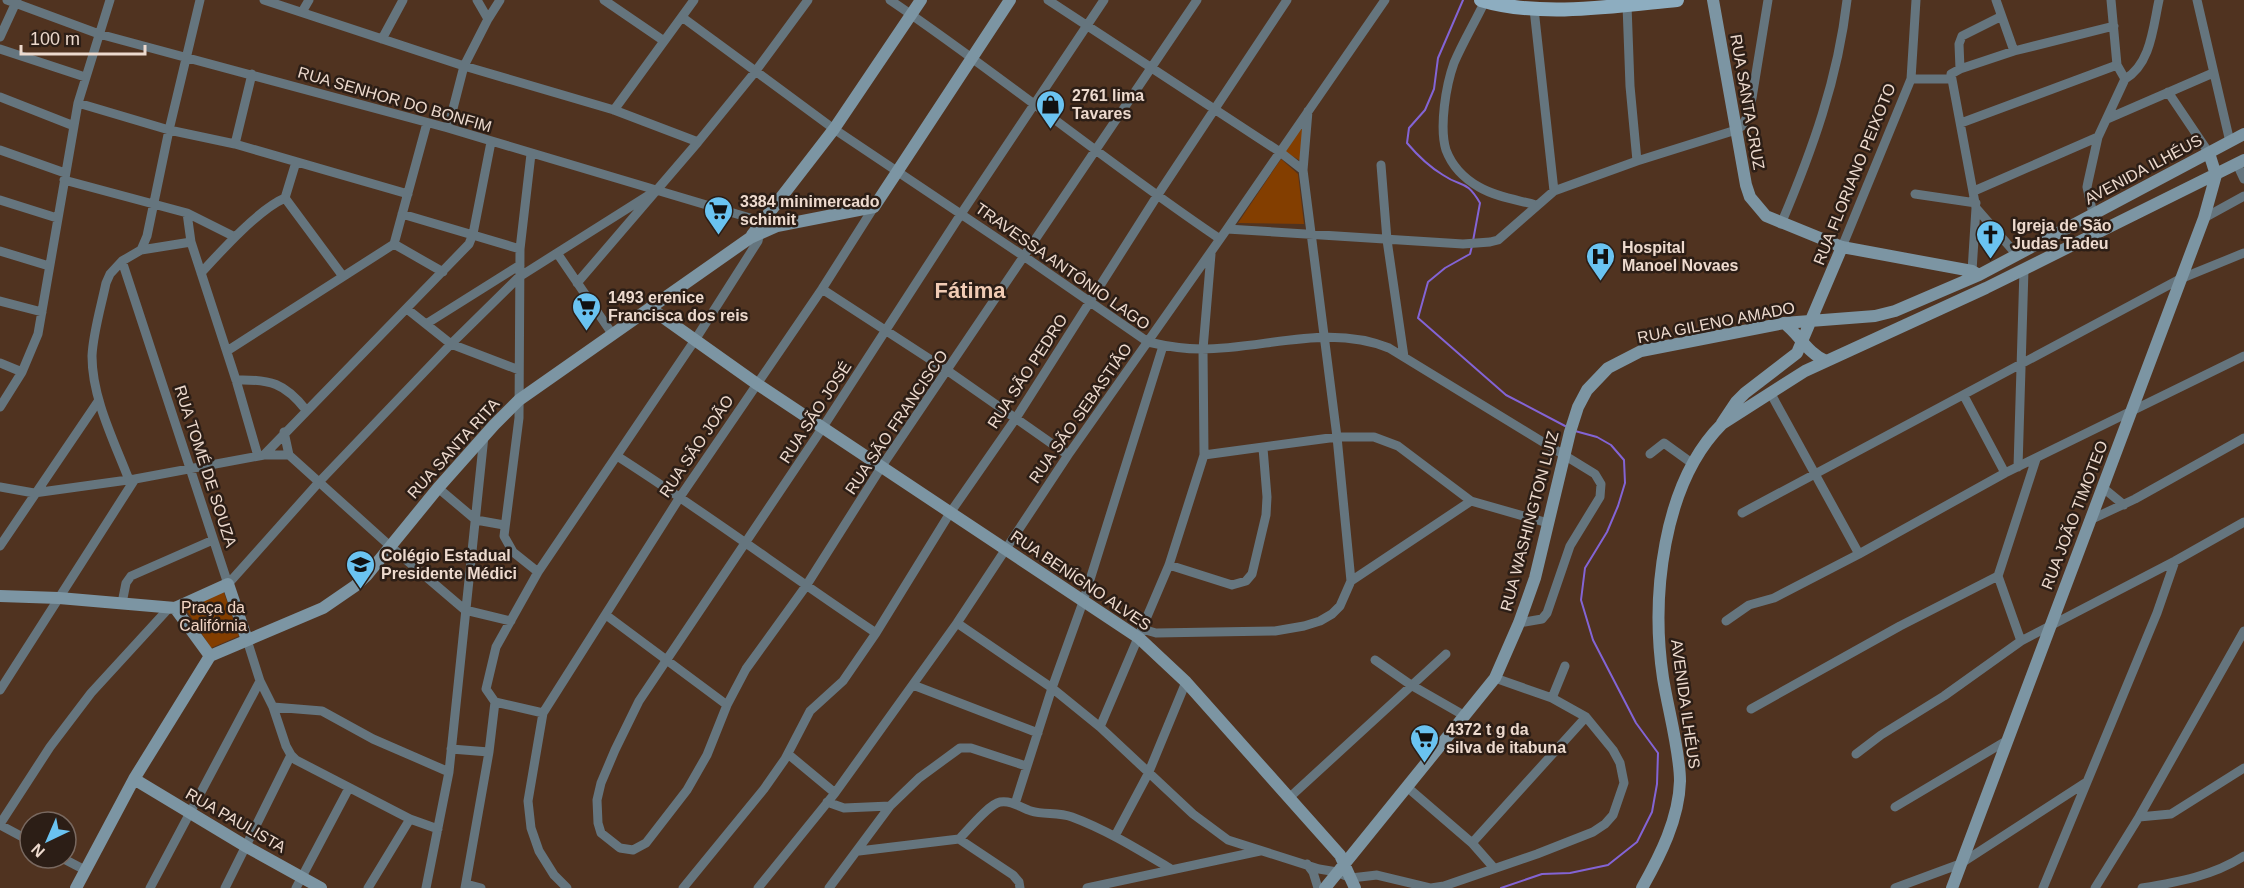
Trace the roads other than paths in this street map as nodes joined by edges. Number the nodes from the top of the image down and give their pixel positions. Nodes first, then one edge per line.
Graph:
1 (110, 0) edge
2 (200, 0) edge
3 (264, 0) edge
4 (309, 0) edge
5 (403, 0) edge
6 (477, 0) edge
7 (500, 0) edge
8 (694, 0) edge
9 (808, 0) edge
10 (890, 0) edge
11 (921, 0) edge
12 (1010, 0) edge
13 (1048, 0) edge
14 (1104, 0) edge
15 (1197, 0) edge
16 (1287, 0) edge
17 (1384, 0) edge
18 (1677, 0) edge
19 (1713, 0) edge
20 (1768, 0) edge
21 (1847, 0) edge
22 (1916, 0) edge
23 (1996, 0) edge
24 (2111, 0) edge
25 (2159, 0) edge
26 (2197, 0) edge
27 (13, 1) edge
28 (609, 1) edge
29 (1483, 1) edge
30 (1628, 5) junction
31 (1534, 9) junction
32 (302, 12) junction
33 (912, 15) junction
34 (682, 17) junction
35 (2000, 17) junction
36 (488, 19) junction
37 (1086, 26) junction
38 (2114, 26) junction
39 (99, 34) junction
40 (0, 37) edge
41 (382, 39) junction
42 (664, 41) junction
43 (0, 49) edge
44 (2014, 51) junction
45 (972, 58) junction
46 (185, 59) junction
47 (2117, 65) junction
48 (464, 66) junction
49 (1150, 68) junction
50 (1960, 69) junction
51 (755, 72) junction
52 (2213, 73) junction
53 (252, 74) junction
54 (85, 76) junction
55 (1911, 79) junction
56 (1952, 79) junction
57 (2125, 79) junction
58 (2168, 92) junction
59 (0, 97) edge
60 (1034, 102) junction
61 (78, 103) junction
62 (1215, 109) junction
63 (614, 110) junction
64 (1308, 111) junction
65 (2107, 119) junction
66 (427, 123) junction
67 (1961, 123) junction
68 (74, 126) junction
69 (448, 128) junction
70 (834, 129) junction
71 (169, 130) junction
72 (1736, 130) junction
73 (2244, 134) edge
74 (2098, 137) junction
75 (490, 142) junction
76 (698, 142) junction
77 (2230, 142) junction
78 (235, 144) junction
79 (0, 150) edge
80 (1096, 150) junction
81 (1280, 152) junction
82 (2209, 153) junction
83 (531, 154) junction
84 (1637, 161) junction
85 (296, 162) junction
86 (2241, 162) edge
87 (1381, 165) dead end
88 (1303, 170) junction
89 (899, 172) junction
90 (2216, 175) junction
91 (64, 177) junction
92 (2244, 179) edge
93 (654, 191) junction
94 (1554, 191) junction
95 (1974, 191) junction
96 (408, 194) junction
97 (1914, 194) dead end
98 (1157, 196) junction
99 (2244, 196) edge
100 (285, 198) junction
101 (0, 200) edge
102 (154, 203) junction
103 (1536, 205) junction
104 (1976, 206) junction
105 (874, 207) junction
106 (187, 213) junction
107 (402, 214) junction
108 (961, 214) junction
109 (2093, 214) junction
110 (57, 218) junction
111 (2204, 218) junction
112 (1781, 224) junction
113 (1227, 229) junction
114 (758, 230) junction
115 (473, 234) junction
116 (1311, 236) junction
117 (235, 237) junction
118 (1220, 239) junction
119 (1387, 240) junction
120 (191, 242) junction
121 (394, 244) junction
122 (1842, 247) junction
123 (520, 249) junction
124 (141, 250) junction
125 (0, 251) edge
126 (557, 253) junction
127 (2244, 253) edge
128 (1211, 254) junction
129 (2017, 255) junction
130 (1025, 257) junction
131 (122, 261) junction
132 (520, 265) junction
133 (49, 266) junction
134 (2024, 269) junction
135 (201, 273) junction
136 (443, 273) junction
137 (1976, 273) junction
138 (342, 275) junction
139 (519, 277) junction
140 (2180, 279) junction
141 (577, 283) junction
142 (822, 289) junction
143 (0, 301) edge
144 (1088, 302) junction
145 (650, 308) junction
146 (407, 309) junction
147 (42, 312) junction
148 (1810, 321) junction
149 (1784, 323) junction
150 (426, 324) junction
151 (886, 331) junction
152 (613, 335) junction
153 (1324, 337) junction
154 (694, 340) junction
155 (1802, 341) junction
156 (1148, 342) junction
157 (451, 344) junction
158 (1163, 346) junction
159 (1203, 349) junction
160 (227, 351) junction
161 (1404, 357) junction
162 (2244, 357) edge
163 (1826, 361) junction
164 (0, 363) edge
165 (2020, 365) junction
166 (519, 370) junction
167 (948, 371) junction
168 (22, 372) junction
169 (1599, 376) joint
170 (236, 380) junction
171 (757, 384) junction
172 (1771, 394) junction
173 (1964, 396) junction
174 (99, 400) junction
175 (519, 400) junction
176 (0, 408) edge
177 (306, 410) junction
178 (2132, 413) junction
179 (1016, 418) junction
180 (1722, 424) junction
181 (823, 427) junction
182 (284, 432) junction
183 (484, 436) junction
184 (1337, 437) junction
185 (2244, 438) edge
186 (1263, 448) junction
187 (1650, 454) dead end
188 (261, 455) junction
189 (290, 455) junction
190 (1068, 455) junction
191 (1204, 455) junction
192 (617, 456) junction
193 (1564, 456) junction
194 (2036, 459) junction
195 (1693, 464) junction
196 (882, 466) junction
197 (2018, 467) junction
198 (190, 469) junction
199 (2006, 473) junction
200 (1816, 474) junction
201 (132, 479) junction
202 (320, 481) junction
203 (0, 487) edge
204 (2102, 487) junction
205 (438, 488) junction
206 (34, 494) junction
207 (680, 497) junction
208 (1471, 501) junction
209 (2124, 505) junction
210 (950, 513) junction
211 (1742, 513) dead end
212 (476, 520) junction
213 (2090, 520) junction
214 (2244, 522) edge
215 (1548, 523) junction
216 (504, 525) junction
217 (213, 540) junction
218 (747, 542) junction
219 (0, 546) edge
220 (390, 546) junction
221 (1006, 548) junction
222 (1859, 554) junction
223 (2175, 561) junction
224 (1169, 565) junction
225 (538, 572) junction
226 (1998, 576) junction
227 (1351, 581) junction
228 (228, 584) junction
229 (806, 586) junction
230 (0, 596) edge
231 (59, 598) junction
232 (1083, 602) junction
233 (122, 603) junction
234 (172, 608) junction
235 (465, 610) junction
236 (606, 615) junction
237 (511, 621) junction
238 (1726, 621) dead end
239 (957, 623) junction
240 (1519, 623) junction
241 (2049, 627) junction
242 (2244, 632) edge
243 (876, 633) junction
244 (1141, 633) junction
245 (247, 640) junction
246 (2021, 641) junction
247 (1446, 654) dead end
248 (210, 656) junction
249 (666, 660) junction
250 (1375, 660) dead end
251 (1566, 666) dead end
252 (1495, 678) junction
253 (260, 681) junction
254 (1186, 682) junction
255 (912, 685) junction
256 (1411, 685) junction
257 (1052, 687) junction
258 (0, 690) edge
259 (1552, 698) junction
260 (495, 702) junction
261 (727, 705) junction
262 (273, 707) junction
263 (1751, 709) dead end
264 (543, 713) junction
265 (1465, 716) junction
266 (1586, 717) junction
267 (1100, 727) junction
268 (1038, 733) junction
269 (2006, 741) junction
270 (451, 749) junction
271 (489, 752) junction
272 (788, 754) junction
273 (1856, 754) dead end
274 (291, 755) junction
275 (1026, 766) junction
276 (2244, 768) edge
277 (449, 772) junction
278 (1148, 774) junction
279 (134, 779) junction
280 (2085, 783) junction
281 (1407, 787) junction
282 (349, 788) junction
283 (834, 793) junction
284 (1290, 797) junction
285 (827, 802) junction
286 (1016, 804) junction
287 (891, 806) junction
288 (1895, 807) dead end
289 (191, 814) junction
290 (2139, 817) junction
291 (410, 819) junction
292 (0, 825) edge
293 (438, 830) junction
294 (18, 835) edge
295 (1115, 836) junction
296 (959, 839) junction
297 (1472, 843) junction
298 (247, 847) junction
299 (620, 848) joint
300 (1262, 850) junction
301 (859, 851) junction
302 (2244, 856) edge
303 (1307, 864) junction
304 (1960, 864) junction
305 (78, 866) edge
306 (1341, 868) junction
307 (1494, 868) junction
308 (1171, 869) junction
309 (85, 870) junction
310 (302, 876) junction
311 (1353, 883) edge
312 (2183, 885) edge
313 (466, 886) edge
314 (76, 888) edge
315 (150, 888) edge
316 (225, 888) edge
317 (296, 888) edge
318 (321, 888) edge
319 (368, 888) edge
320 (426, 888) edge
321 (481, 888) edge
322 (567, 888) edge
323 (683, 888) edge
324 (758, 888) edge
325 (829, 888) edge
326 (1020, 888) edge
327 (1087, 888) edge
328 (1318, 888) edge
329 (1325, 888) edge
330 (1642, 888) edge
331 (1895, 888) edge
332 (1952, 888) edge
333 (2043, 888) edge
334 (2095, 888) edge
335 (2142, 888) edge

1 - 39 street
2 - 46 street
3 - 32 street
4 - 32 street
5 - 41 street
6 - 36 street
7 - 36 street
8 - 34 street
9 - 51 street
10 - 33 street
11 - 33 main road
12 - 45 main road, RUA SÃO JOÃO
13 - 37 street
14 - 37 street, RUA SÃO JOSÉ
15 - 49 street, RUA SÃO FRANCISCO
16 - 62 street, RUA SÃO PEDRO
17 - 64 street
18 - 30 main road
19 - 72 main road, RUA SANTA CRUZ
20 - 72 street
21 - 112 street
22 - 55 street, RUA FLORIANO PEIXOTO
23 - 35 street
24 - 38 street
25 - 57 street
26 - 52 street
27 - 39 street, RUA SENHOR DO BONFIM
27 - 40 street
28 - 42 street
29 - 31 main road
29 - 103 street
30 - 31 main road
30 - 84 street
31 - 94 street
32 - 41 street
33 - 45 street
33 - 70 main road
34 - 42 street
34 - 51 street, TRAVESSA ANTÔNIO LAGO
35 - 44 street
35 - 50 street
36 - 48 street
37 - 49 street
37 - 60 street, RUA SÃO JOSÉ
38 - 44 street
38 - 47 street
39 - 46 street, RUA SENHOR DO BONFIM
39 - 54 street
41 - 48 street
42 - 63 street
43 - 54 street
44 - 50 street
45 - 60 street
45 - 89 main road, RUA SÃO JOÃO
46 - 53 street, RUA SENHOR DO BONFIM
46 - 71 street
47 - 57 street
47 - 67 street
48 - 63 street
48 - 69 street
49 - 62 street
49 - 80 street, RUA SÃO FRANCISCO
50 - 56 street
51 - 70 street, TRAVESSA ANTÔNIO LAGO
51 - 76 street
52 - 58 street
52 - 77 street
53 - 66 street, RUA SENHOR DO BONFIM
53 - 78 street
54 - 61 street
55 - 56 street
55 - 122 street, RUA FLORIANO PEIXOTO
56 - 67 street
57 - 65 street
58 - 65 street
58 - 82 street
59 - 68 street
60 - 80 street
60 - 108 street, RUA SÃO JOSÉ
61 - 68 street
61 - 71 street
62 - 81 street
62 - 98 street, RUA SÃO PEDRO
63 - 76 street
64 - 81 street
64 - 88 street
65 - 74 street
66 - 69 street, RUA SENHOR DO BONFIM
66 - 96 street
67 - 95 street
68 - 91 street
69 - 75 street, RUA SENHOR DO BONFIM
70 - 89 street, TRAVESSA ANTÔNIO LAGO
70 - 114 main road
71 - 78 street
71 - 102 street
72 - 84 street
72 - 112 main road, RUA SANTA CRUZ
73 - 77 main road, AVENIDA ILHÉUS
74 - 95 street
74 - 109 street
75 - 83 street, RUA SENHOR DO BONFIM
75 - 115 street
76 - 93 street
77 - 82 main road, AVENIDA ILHÉUS
78 - 85 street
79 - 91 street
80 - 98 street
80 - 130 street, RUA SÃO FRANCISCO
81 - 88 street
81 - 113 street, RUA SÃO SEBASTIÃO
82 - 90 main road
82 - 109 main road, AVENIDA ILHÉUS
83 - 93 street, RUA SENHOR DO BONFIM
83 - 123 street
84 - 94 street
85 - 96 street
85 - 100 street
86 - 90 main road, AVENIDA ILHÉUS
86 - 92 street
87 - 119 street
88 - 116 street
89 - 105 main road, RUA SÃO JOÃO
89 - 108 street, TRAVESSA ANTÔNIO LAGO
90 - 111 main road, RUA JOÃO TIMOTEO
90 - 134 main road, AVENIDA ILHÉUS
91 - 102 street
91 - 110 street
93 - 114 street, RUA SENHOR DO BONFIM
93 - 126 street
93 - 141 street
94 - 103 street
95 - 104 street
96 - 107 street
97 - 104 street
98 - 118 street
98 - 144 street, RUA SÃO PEDRO
99 - 111 street
100 - 117 street
100 - 138 street
101 - 110 street
102 - 106 street
102 - 124 street
103 - 119 street
104 - 129 street
104 - 137 street
105 - 114 main road, RUA SANTA RITA
105 - 142 street, RUA SÃO JOÃO
106 - 117 street
106 - 120 street
107 - 115 street
107 - 121 street
108 - 130 street, TRAVESSA ANTÔNIO LAGO
108 - 151 street, RUA SÃO JOSÉ
109 - 129 main road, AVENIDA ILHÉUS
110 - 133 street
111 - 140 main road, RUA JOÃO TIMOTEO
112 - 122 main road
113 - 116 street
113 - 118 street, RUA SÃO SEBASTIÃO
114 - 145 main road, RUA SANTA RITA
114 - 154 street
115 - 123 street
115 - 136 street
116 - 119 street
116 - 153 street
117 - 135 street
118 - 128 street, RUA SÃO SEBASTIÃO
119 - 161 street
120 - 124 street
120 - 135 street
121 - 136 street
121 - 138 street
122 - 137 main road
122 - 148 main road, RUA FLORIANO PEIXOTO
123 - 132 street
124 - 131 street
125 - 133 street
126 - 139 street
126 - 141 street
127 - 140 street
128 - 156 street, RUA SÃO SEBASTIÃO
128 - 159 street
129 - 137 main road, AVENIDA ILHÉUS
130 - 144 street, TRAVESSA ANTÔNIO LAGO
130 - 167 street, RUA SÃO FRANCISCO
131 - 174 street
131 - 198 street, RUA TOMÉ DE SOUZA
132 - 139 street
132 - 150 street
133 - 147 street
134 - 163 main road, AVENIDA ILHÉUS
134 - 165 street
135 - 160 street
136 - 146 street
137 - 148 main road, AVENIDA ILHÉUS
138 - 160 street
139 - 157 street
139 - 166 street
140 - 165 street
140 - 178 main road, RUA JOÃO TIMOTEO
141 - 152 street
142 - 151 street
142 - 171 street, RUA SÃO JOÃO
143 - 147 street
144 - 156 street, TRAVESSA ANTÔNIO LAGO
144 - 179 street, RUA SÃO PEDRO
145 - 152 main road, RUA SANTA RITA
145 - 154 main road, RUA BENÍGNO ALVES
146 - 150 street
146 - 177 street
147 - 168 street
148 - 149 main road, RUA GILENO AMADO
148 - 155 main road, AVENIDA ILHÉUS
149 - 155 main road
149 - 169 main road, RUA GILENO AMADO
150 - 157 street
151 - 167 street
151 - 181 street, RUA SÃO JOSÉ
152 - 175 main road, RUA SANTA RITA
153 - 159 street, TRAVESSA ANTÔNIO LAGO
153 - 161 street, TRAVESSA ANTÔNIO LAGO
153 - 184 street
154 - 171 main road, RUA BENÍGNO ALVES
154 - 192 street
155 - 163 main road
155 - 180 main road, AVENIDA ILHÉUS
156 - 158 street, TRAVESSA ANTÔNIO LAGO
156 - 190 street, RUA SÃO SEBASTIÃO
157 - 166 street
157 - 202 street
158 - 159 street, TRAVESSA ANTÔNIO LAGO
158 - 232 street
159 - 191 street
160 - 170 street
161 - 193 street, TRAVESSA ANTÔNIO LAGO
162 - 178 street
163 - 172 main road, AVENIDA ILHÉUS
164 - 168 street
165 - 173 street
165 - 197 street
166 - 175 street
167 - 179 street
167 - 196 street, RUA SÃO FRANCISCO
168 - 176 street
169 - 193 main road, RUA WASHINGTON LUIZ
170 - 177 street
170 - 188 street
171 - 181 main road, RUA BENÍGNO ALVES
171 - 207 street, RUA SÃO JOÃO
172 - 180 main road, AVENIDA ILHÉUS
172 - 200 street
173 - 199 street
173 - 200 street
174 - 201 street
174 - 206 street
175 - 183 main road, RUA SANTA RITA
175 - 216 street
177 - 182 street
178 - 194 street
178 - 204 main road, RUA JOÃO TIMOTEO
179 - 190 street
179 - 210 street, RUA SÃO PEDRO
180 - 195 main road, AVENIDA ILHÉUS
181 - 196 main road, RUA BENÍGNO ALVES
181 - 218 street, RUA SÃO JOSÉ
182 - 188 street
182 - 189 street
183 - 205 main road, RUA SANTA RITA
183 - 212 street
184 - 186 street
184 - 208 street
184 - 227 street
185 - 209 street
186 - 191 street
186 - 224 street
187 - 195 street
188 - 189 street
188 - 198 street
189 - 202 street
190 - 221 street, RUA SÃO SEBASTIÃO
191 - 224 street
192 - 207 street
192 - 225 street
193 - 215 main road, RUA WASHINGTON LUIZ
193 - 240 street, TRAVESSA ANTÔNIO LAGO
194 - 197 street
194 - 226 street
195 - 330 main road, AVENIDA ILHÉUS
196 - 210 main road, RUA BENÍGNO ALVES
196 - 229 street, RUA SÃO FRANCISCO
197 - 199 street
198 - 201 street
198 - 217 street, RUA TOMÉ DE SOUZA
199 - 222 street
200 - 211 street
200 - 222 street
201 - 206 street
201 - 231 street
202 - 220 street
202 - 228 street
203 - 206 street
204 - 209 street
204 - 213 main road, RUA JOÃO TIMOTEO
205 - 212 street
205 - 220 main road, RUA SANTA RITA
206 - 219 street
207 - 218 street
207 - 236 street, RUA SÃO JOÃO
208 - 215 street
208 - 227 street
209 - 213 street
210 - 221 main road, RUA BENÍGNO ALVES
210 - 243 street, RUA SÃO PEDRO
212 - 216 street
212 - 235 street
213 - 241 main road, RUA JOÃO TIMOTEO
214 - 223 street
215 - 240 main road, RUA WASHINGTON LUIZ
216 - 225 street
217 - 228 street, RUA TOMÉ DE SOUZA
217 - 233 street
218 - 229 street
218 - 249 street, RUA SÃO JOSÉ
220 - 235 street
220 - 245 main road, RUA SANTA RITA
221 - 232 main road, RUA BENÍGNO ALVES
221 - 239 street, RUA SÃO SEBASTIÃO
222 - 238 street
223 - 241 street
223 - 280 street
224 - 244 street
225 - 237 street
226 - 246 street
226 - 263 street
227 - 244 street
228 - 234 main road
228 - 245 main road, RUA TOMÉ DE SOUZA
229 - 243 street
229 - 261 street, RUA SÃO FRANCISCO
230 - 231 main road
231 - 233 main road
231 - 258 street
232 - 244 main road, RUA BENÍGNO ALVES
232 - 257 street
233 - 234 main road
234 - 248 main road
234 - 292 street
235 - 237 street
235 - 270 street
236 - 249 street
236 - 264 street, RUA SÃO JOÃO
237 - 260 street
239 - 255 street, RUA SÃO SEBASTIÃO
239 - 257 street
240 - 252 main road, RUA WASHINGTON LUIZ
241 - 246 street
241 - 269 main road, RUA JOÃO TIMOTEO
242 - 290 street
243 - 272 street, RUA SÃO PEDRO
244 - 254 main road, RUA BENÍGNO ALVES
244 - 267 street
245 - 248 main road, RUA SANTA RITA
245 - 253 street, RUA TOMÉ DE SOUZA
246 - 273 street
247 - 256 street
248 - 279 main road
249 - 261 street
249 - 299 street, RUA SÃO JOSÉ
250 - 256 street
251 - 259 street
252 - 259 street
252 - 265 main road, RUA WASHINGTON LUIZ
253 - 262 street, RUA TOMÉ DE SOUZA
253 - 289 street
254 - 278 street
254 - 284 main road, RUA BENÍGNO ALVES
255 - 268 street
255 - 283 street, RUA SÃO SEBASTIÃO
256 - 265 street
256 - 284 street
257 - 267 street
257 - 268 street
259 - 266 street
260 - 264 street
260 - 271 street
261 - 299 street, RUA SÃO FRANCISCO
262 - 274 street, RUA TOMÉ DE SOUZA
262 - 277 street
264 - 322 street
265 - 281 main road, RUA WASHINGTON LUIZ
266 - 297 street
266 - 307 street
267 - 278 street
268 - 275 street
269 - 288 street
269 - 304 main road, RUA JOÃO TIMOTEO
270 - 271 street
270 - 277 street
271 - 313 street
272 - 283 street
272 - 323 street, RUA SÃO PEDRO
274 - 282 street
274 - 298 street
275 - 286 street
275 - 287 street
276 - 290 street
277 - 293 street
278 - 295 street
278 - 300 street
279 - 289 main road, RUA PAULISTA
279 - 309 main road
280 - 304 street
280 - 333 street
281 - 297 street
281 - 306 main road, RUA WASHINGTON LUIZ
282 - 291 street
282 - 310 street
283 - 285 street, RUA SÃO SEBASTIÃO
284 - 306 main road, RUA BENÍGNO ALVES
285 - 287 street
285 - 324 street, RUA SÃO SEBASTIÃO
286 - 295 street
286 - 296 street
287 - 301 street
289 - 298 main road, RUA PAULISTA
289 - 315 street
290 - 334 street
291 - 293 street
291 - 319 street
292 - 294 street
293 - 320 street
295 - 308 street
296 - 301 street
296 - 326 street
297 - 307 street
298 - 310 main road, RUA PAULISTA
298 - 316 street
300 - 303 street
300 - 308 street
301 - 325 street
302 - 312 street
303 - 306 street
303 - 328 street
304 - 331 street
304 - 332 main road, RUA JOÃO TIMOTEO
305 - 309 street
306 - 311 main road, RUA BENÍGNO ALVES
306 - 329 main road, RUA WASHINGTON LUIZ
307 - 311 street
308 - 327 street
309 - 314 main road
310 - 317 street
310 - 318 main road, RUA PAULISTA
312 - 335 street
313 - 321 street

